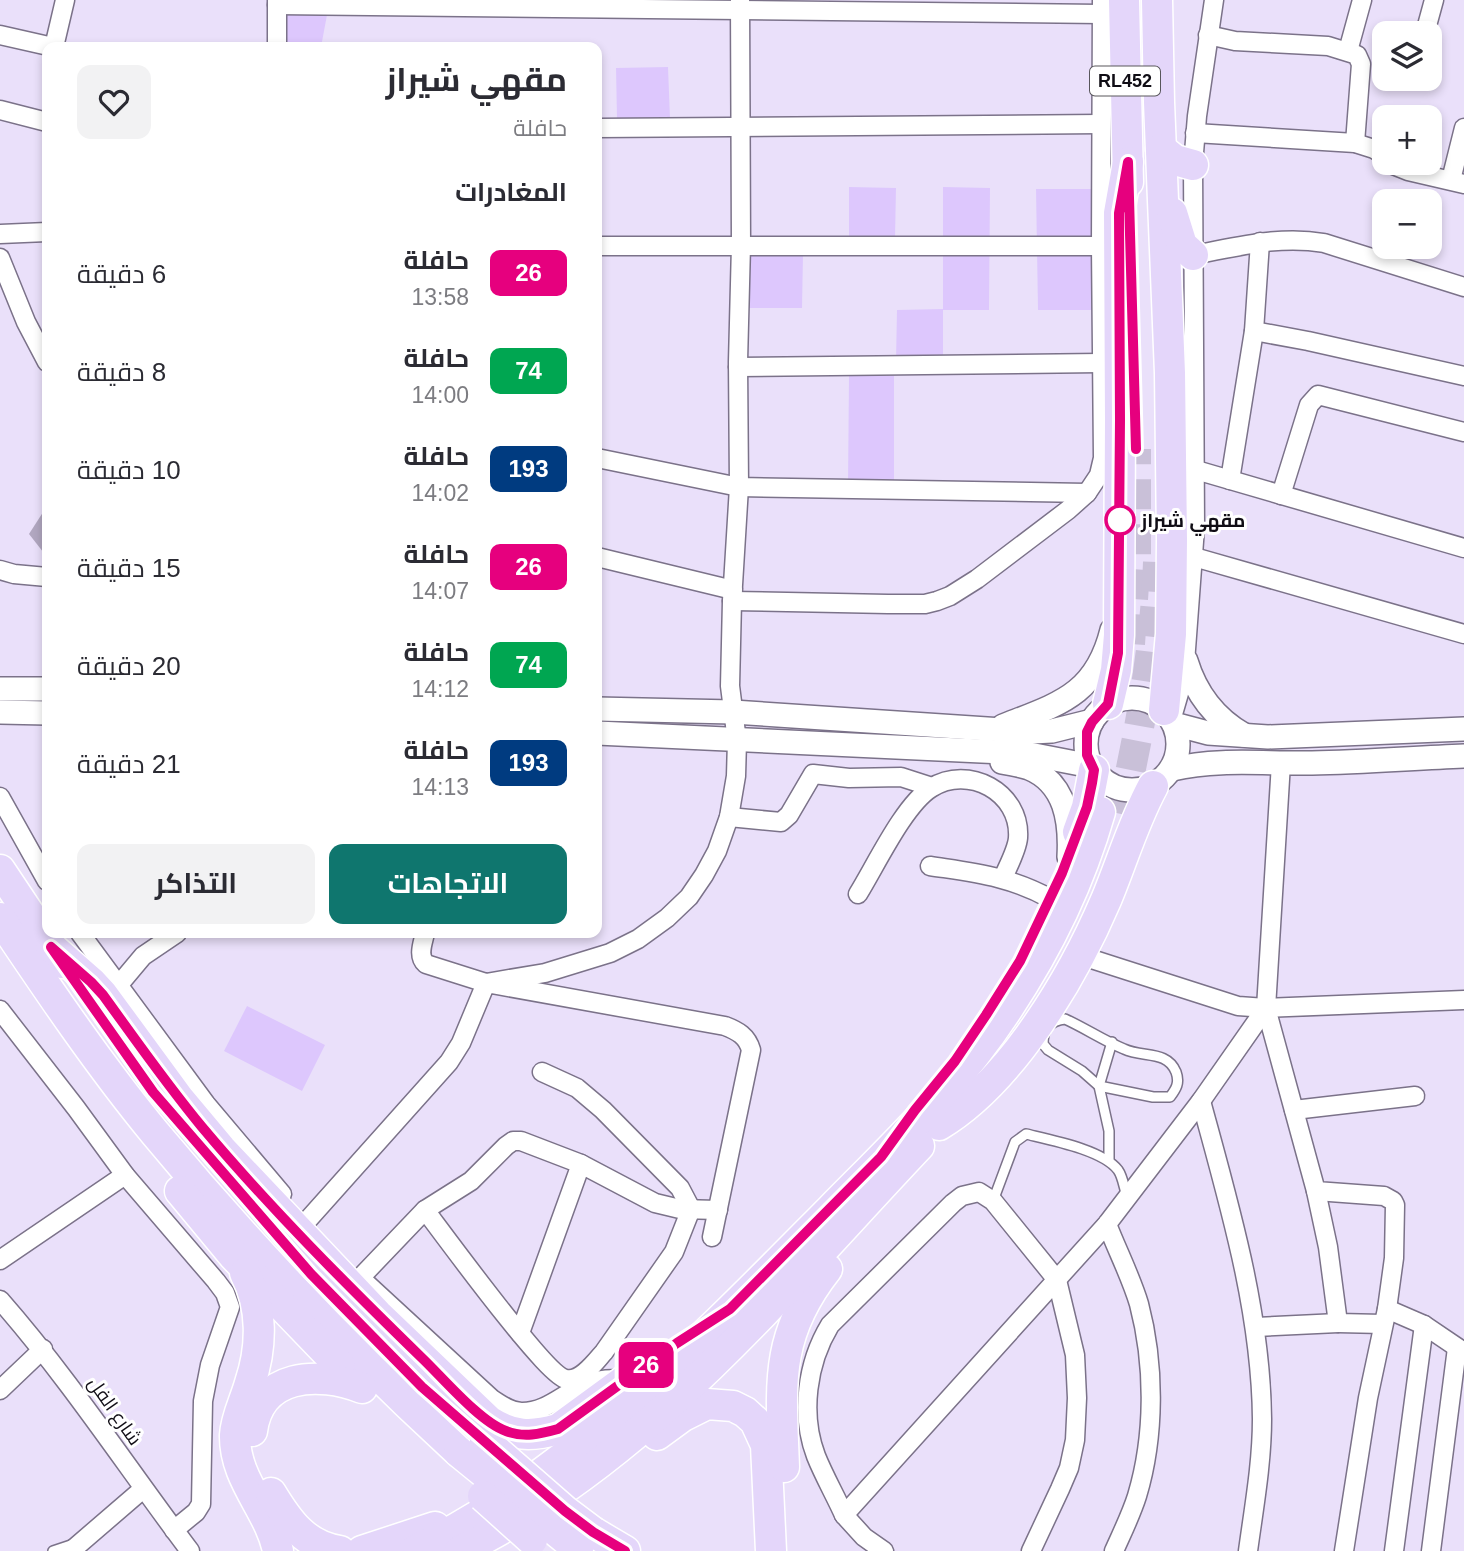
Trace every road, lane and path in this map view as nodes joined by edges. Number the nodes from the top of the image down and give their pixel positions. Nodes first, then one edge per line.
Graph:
1 (65, 0) edge
2 (1143, 0) edge
3 (1157, 0) edge
4 (1214, 0) edge
5 (1362, 0) edge
6 (1434, 0) edge
7 (277, 3) edge
8 (505, 4) edge
9 (740, 5) edge
10 (1109, 5) edge
11 (1428, 21) edge
12 (0, 36) edge
13 (1208, 36) junction
14 (54, 42) edge
15 (277, 42) edge
16 (42, 45) edge
17 (1348, 51) junction
18 (0, 110) edge
19 (42, 121) edge
20 (1101, 124) junction
21 (739, 126) junction
22 (602, 128) edge
23 (1464, 128) edge
24 (1195, 133) junction
25 (1354, 143) junction
26 (1372, 148) edge
27 (1161, 149) junction
28 (1128, 162) junction
29 (1193, 165) junction
30 (1426, 175) edge
31 (1457, 182) edge
32 (1164, 201) junction
33 (42, 232) edge
34 (0, 234) edge
35 (1260, 242) junction
36 (741, 245) junction
37 (602, 246) edge
38 (1101, 246) junction
39 (1193, 255) junction
40 (0, 258) edge
41 (1464, 287) edge
42 (1254, 331) junction
43 (42, 352) edge
44 (1101, 363) junction
45 (738, 367) junction
46 (1464, 376) edge
47 (1464, 432) edge
48 (602, 459) edge
49 (1196, 470) junction
50 (1230, 480) junction
51 (740, 487) junction
52 (1087, 493) junction
53 (1281, 495) junction
54 (1464, 548) edge
55 (1194, 557) junction
56 (602, 558) edge
57 (0, 570) edge
58 (42, 577) edge
59 (733, 596) junction
60 (1119, 603) junction
61 (1464, 634) edge
62 (1185, 661) junction
63 (0, 689) edge
64 (42, 689) edge
65 (602, 709) edge
66 (0, 712) edge
67 (733, 712) junction
68 (42, 713) edge
69 (1100, 713) junction
70 (1170, 717) junction
71 (993, 729) junction
72 (1464, 729) edge
73 (602, 733) edge
74 (1247, 736) junction
75 (737, 741) junction
76 (970, 751) junction
77 (1464, 756) edge
78 (1281, 763) junction
79 (1093, 768) junction
80 (961, 778) junction
81 (1162, 778) junction
82 (932, 787) junction
83 (0, 797) edge
84 (729, 817) junction
85 (1069, 857) junction
86 (930, 866) dead end
87 (0, 870) edge
88 (42, 872) edge
89 (1003, 878) junction
90 (858, 894) dead end
91 (1051, 899) junction
92 (0, 918) edge
93 (42, 933) edge
94 (45, 938) edge
95 (83, 938) edge
96 (170, 938) edge
97 (424, 938) edge
98 (51, 947) junction
99 (1079, 955) junction
100 (486, 983) junction
101 (117, 987) junction
102 (1464, 1000) edge
103 (1266, 1008) junction
104 (3, 1019) edge
105 (1112, 1042) junction
106 (542, 1072) dead end
107 (1099, 1086) junction
108 (1415, 1096) dead end
109 (1201, 1101) junction
110 (1294, 1110) junction
111 (939, 1125) junction
112 (155, 1133) junction
113 (895, 1156) junction
114 (1109, 1161) junction
115 (581, 1164) junction
116 (125, 1175) junction
117 (1316, 1191) junction
118 (1127, 1198) junction
119 (993, 1201) junction
120 (691, 1209) junction
121 (425, 1210) junction
122 (718, 1210) junction
123 (306, 1222) junction
124 (1107, 1224) junction
125 (712, 1237) dead end
126 (233, 1255) junction
127 (0, 1260) edge
128 (360, 1278) junction
129 (1057, 1280) junction
130 (0, 1300) edge
131 (730, 1309) junction
132 (1385, 1317) junction
133 (1338, 1323) junction
134 (1423, 1325) junction
135 (1256, 1327) junction
136 (520, 1333) junction
137 (43, 1349) junction
138 (1461, 1350) edge
139 (625, 1381) junction
140 (362, 1388) junction
141 (0, 1390) edge
142 (464, 1453) junction
143 (143, 1489) junction
144 (561, 1491) junction
145 (482, 1513) junction
146 (844, 1515) junction
147 (174, 1530) junction
148 (584, 1544) edge
149 (539, 1546) edge
150 (76, 1547) edge
151 (53, 1551) edge
152 (190, 1551) edge
153 (278, 1551) edge
154 (340, 1551) edge
155 (362, 1551) edge
156 (414, 1551) edge
157 (460, 1551) edge
158 (493, 1551) edge
159 (619, 1551) edge
160 (625, 1551) edge
161 (771, 1551) edge
162 (787, 1551) edge
163 (884, 1551) edge
164 (1031, 1551) edge
165 (1114, 1551) edge
166 (1248, 1551) edge
167 (1344, 1551) edge
168 (1394, 1551) edge
169 (1431, 1551) edge

1 - 14 street
2 - 28 highway, RL452
3 - 27 highway
4 - 13 street
5 - 17 street
6 - 11 street
7 - 8 street
7 - 15 street
8 - 9 street
9 - 10 street
9 - 21 street
10 - 20 street
10 - 28 highway, RL452
12 - 16 street
13 - 17 street
13 - 24 street
17 - 25 street
18 - 19 street
20 - 21 street
20 - 38 street
21 - 22 street
21 - 36 street
23 - 31 street
24 - 25 street
24 - 29 street
25 - 26 street
27 - 29 highway
27 - 32 highway
28 - 60 highway
29 - 39 street
30 - 31 street
32 - 39 highway
32 - 70 highway
33 - 34 street
35 - 39 street
35 - 41 street
35 - 42 street
36 - 37 street
36 - 38 street
36 - 45 street
38 - 44 street
39 - 49 street
40 - 43 street
42 - 46 street
42 - 50 street
44 - 45 street
44 - 52 street
45 - 51 street
47 - 53 street
48 - 51 street
49 - 50 street
49 - 55 street
50 - 53 street
51 - 52 street
51 - 59 street
52 - 59 street
53 - 54 street
55 - 61 street
55 - 62 street
56 - 59 street
57 - 58 street
59 - 67 street
60 - 69 highway
60 - 71 street
62 - 70 street
62 - 74 street
63 - 64 street
65 - 67 street
66 - 68 street
67 - 71 street
67 - 75 street
69 - 70 street
69 - 71 street
69 - 79 street
70 - 74 street
70 - 81 street
72 - 74 street
73 - 75 street
75 - 76 street
75 - 84 street
76 - 79 street
76 - 80 street
76 - 85 street
77 - 78 street
78 - 81 street
78 - 103 street
79 - 81 street
79 - 85 highway
80 - 82 street
80 - 89 street
81 - 99 highway
82 - 84 street
82 - 90 street
83 - 88 street
84 - 100 street
85 - 91 highway
86 - 89 street
87 - 93 highway
89 - 91 street
91 - 113 highway
92 - 112 highway
94 - 98 highway
95 - 101 street
96 - 101 street
97 - 100 street
98 - 139 highway
98 - 142 highway
99 - 103 street
99 - 111 highway
100 - 122 street
100 - 123 street
101 - 123 street
102 - 103 street
103 - 109 street
103 - 110 street
104 - 116 street
105 - 107 lane
105 - 107 lane
105 - 107 lane
106 - 120 street
107 - 114 lane
108 - 110 street
109 - 118 street
109 - 135 street
110 - 117 street
111 - 113 highway
111 - 113 highway
112 - 126 highway
112 - 142 highway
113 - 131 highway
113 - 144 highway
113 - 162 highway
114 - 118 lane
114 - 119 lane
115 - 120 street
115 - 121 street
115 - 136 street
116 - 127 street
116 - 147 street
117 - 132 street
117 - 133 street
118 - 124 street
119 - 129 street
119 - 146 street
120 - 122 street
120 - 136 street
121 - 128 street
121 - 136 street
122 - 125 street
123 - 128 street
124 - 129 street
124 - 165 street
126 - 140 highway
126 - 153 highway
128 - 139 street
129 - 146 street
129 - 164 street
130 - 137 street, شارع الفل
131 - 139 highway
131 - 145 highway
132 - 133 street
132 - 134 street
132 - 167 street
133 - 135 street
134 - 138 street
134 - 168 street
135 - 166 street
137 - 141 street
137 - 143 street, شارع الفل
138 - 169 street
140 - 142 highway
140 - 154 highway
142 - 148 highway, bridge
142 - 149 highway, bridge
143 - 147 street, شارع الفل
143 - 150 street
144 - 157 highway
144 - 158 highway
144 - 161 highway
145 - 155 highway
145 - 156 highway
146 - 163 street
147 - 152 street, شارع الفل
148 - 159 highway
148 - 160 highway
150 - 151 lane

